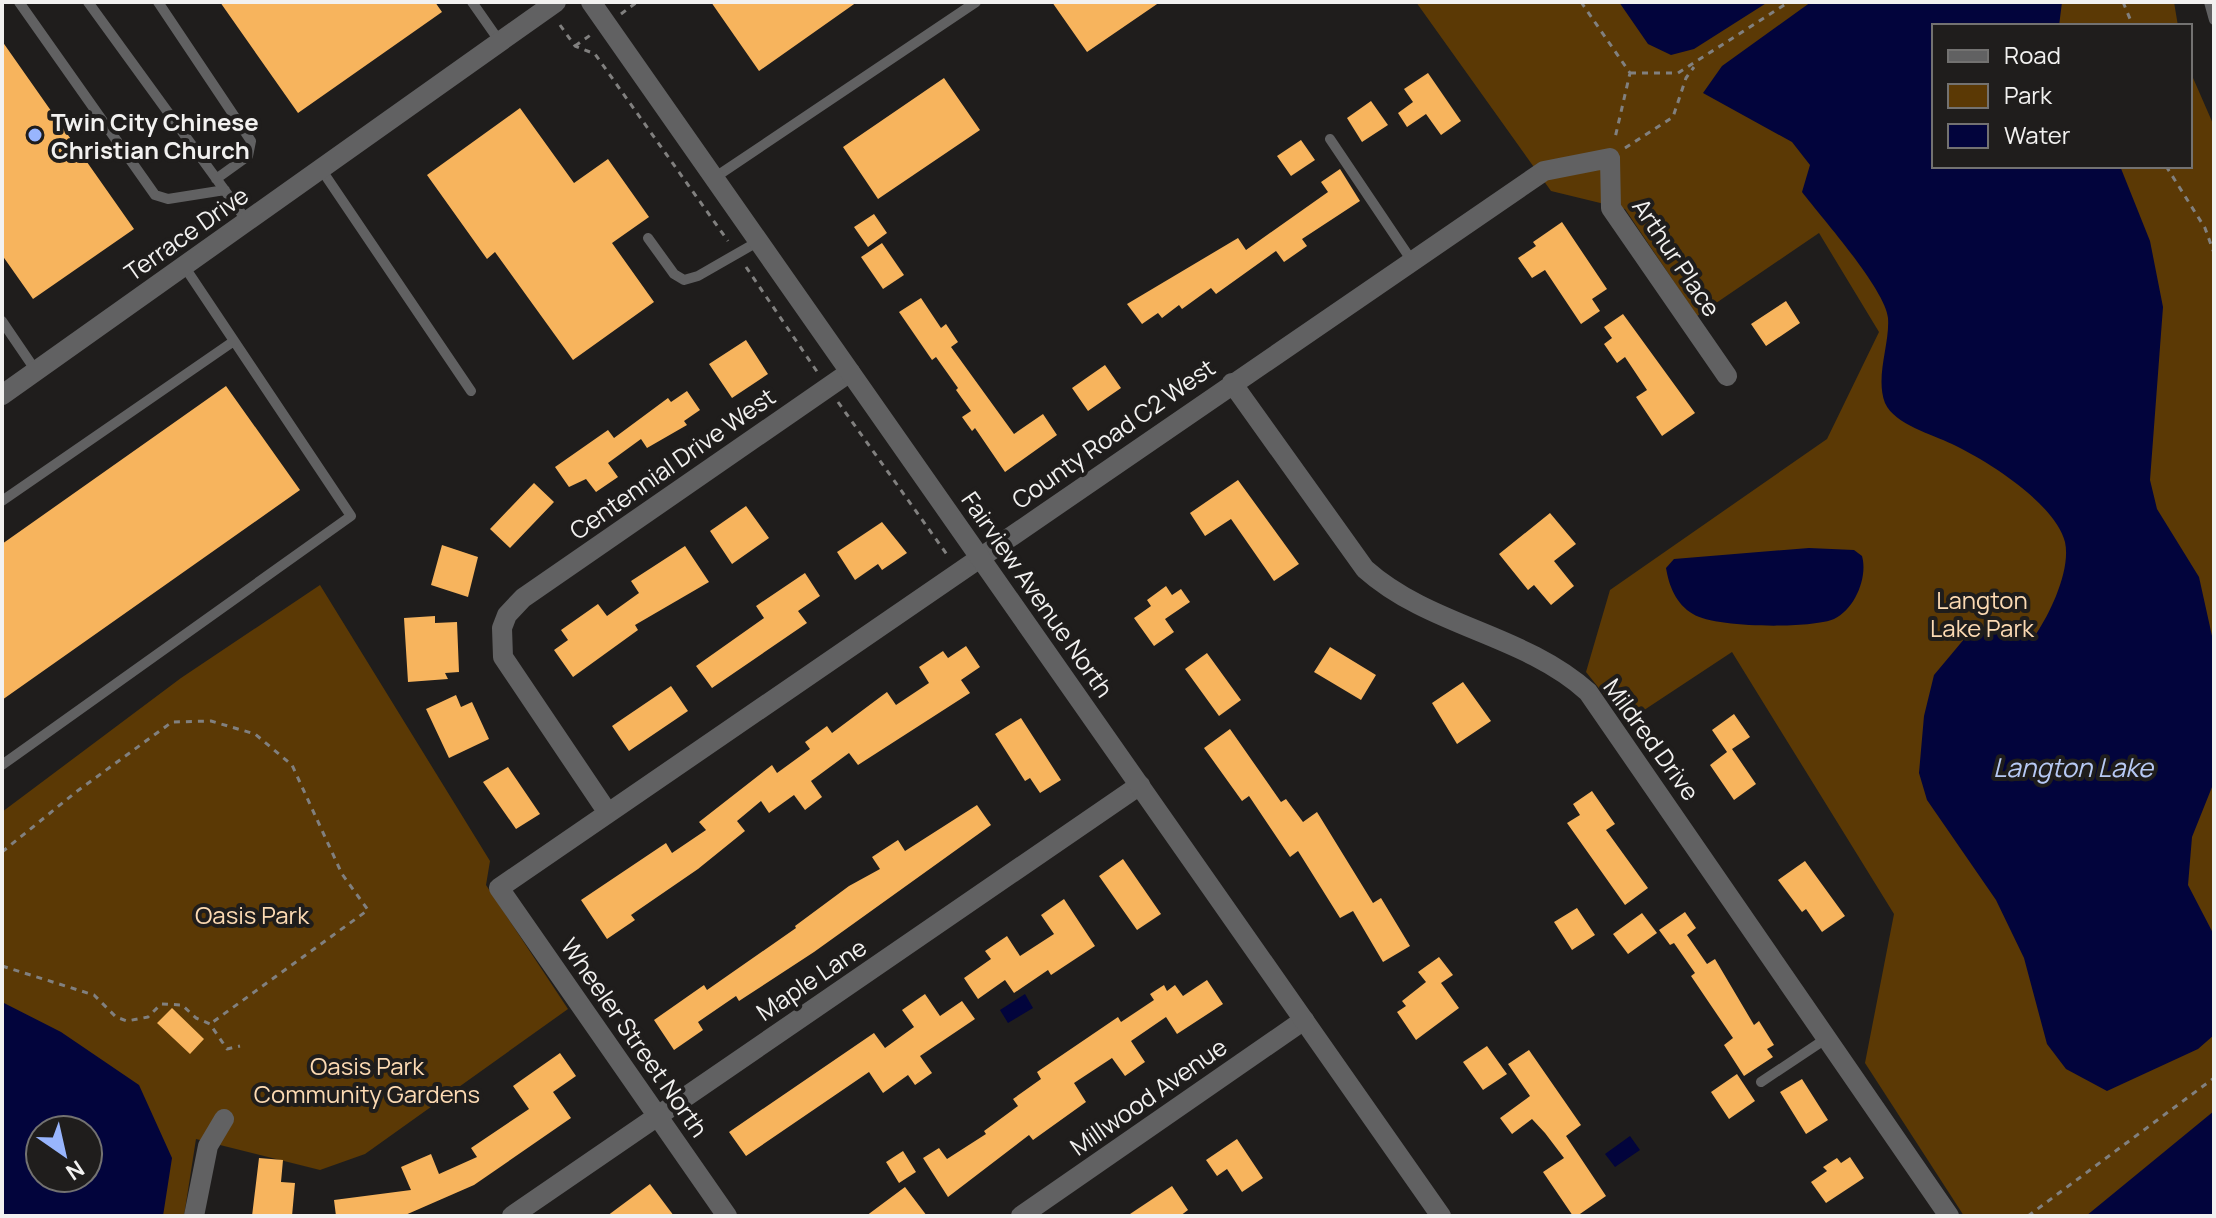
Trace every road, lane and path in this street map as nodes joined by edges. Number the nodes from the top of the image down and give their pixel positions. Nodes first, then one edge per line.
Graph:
1 (19, 2) edge
2 (88, 2) edge
3 (158, 2) edge
4 (472, 2) edge
5 (556, 2) edge
6 (591, 2) edge
7 (976, 2) edge
8 (1581, 2) edge
9 (1789, 2) edge
10 (2123, 2) edge
11 (2209, 2) edge
12 (2214, 20) edge
13 (2132, 24) edge
14 (500, 42) junction
15 (575, 46) dead end
16 (1696, 64) junction
17 (1630, 73) junction
18 (1330, 139) dead end
19 (1610, 158) junction
20 (2167, 168) edge
21 (321, 169) junction
22 (714, 178) junction
23 (216, 179) junction
24 (225, 190) junction
25 (247, 221) junction
26 (648, 238) dead end
27 (759, 241) junction
28 (2214, 253) edge
29 (737, 254) junction
30 (1412, 261) junction
31 (184, 266) junction
32 (2, 321) edge
33 (8, 339) edge
34 (234, 341) junction
35 (36, 371) junction
36 (850, 372) junction
37 (1727, 376) dead end
38 (1232, 383) junction
39 (828, 387) junction
40 (471, 391) dead end
41 (2, 395) edge
42 (2, 501) edge
43 (980, 557) junction
44 (959, 571) junction
45 (2, 765) edge
46 (1140, 785) junction
47 (608, 813) junction
48 (2, 852) edge
49 (499, 888) joint
50 (2, 966) edge
51 (1304, 1020) junction
52 (210, 1024) junction
53 (1827, 1038) junction
54 (240, 1046) dead end
55 (2214, 1078) edge
56 (1761, 1082) dead end
57 (658, 1116) junction
58 (224, 1119) dead end
59 (194, 1216) edge
60 (512, 1216) edge
61 (727, 1216) edge
62 (1021, 1216) edge
63 (1441, 1216) edge
64 (1949, 1216) edge
65 (2028, 1216) edge

1 - 24 lane
2 - 23 lane
3 - 23 lane
4 - 14 lane
5 - 14 street, Terrace Drive
6 - 22 street, Fairview Avenue North
7 - 22 lane
8 - 17 path
9 - 16 path
10 - 13 path
11 - 12 lane
14 - 21 street, Terrace Drive
15 - 29 path
16 - 17 path
16 - 19 path
17 - 19 path
18 - 30 lane
19 - 30 street, County Road C2 West
19 - 37 street, Arthur Place
20 - 28 path
21 - 25 street, Terrace Drive
21 - 40 lane
22 - 27 street, Fairview Avenue North
23 - 24 lane
24 - 25 lane
25 - 31 street, Terrace Drive
26 - 29 lane
27 - 29 lane
27 - 36 street, Fairview Avenue North
29 - 39 path
30 - 38 street, County Road C2 West
31 - 34 lane
31 - 35 street, Terrace Drive
32 - 33 lane
33 - 35 lane
34 - 42 lane
34 - 45 lane
35 - 41 street, Terrace Drive
36 - 39 street, Centennial Drive West
36 - 43 street, Fairview Avenue North
38 - 43 street, County Road C2 West
38 - 53 street, Mildred Drive
39 - 44 path
39 - 47 street, Centennial Drive West
43 - 44 street, County Road C2 West
43 - 46 street, Fairview Avenue North
44 - 47 street, County Road C2 West
46 - 51 street, Fairview Avenue North
46 - 57 street, Maple Lane
47 - 49 street, County Road C2 West
48 - 52 path
49 - 57 street, Wheeler Street North
50 - 52 path
51 - 62 street, Millwood Avenue
51 - 63 street, Fairview Avenue North
52 - 54 path
53 - 56 lane
53 - 64 street, Mildred Drive
55 - 65 path
57 - 60 street, Maple Lane
57 - 61 street, Wheeler Street North
58 - 59 street

